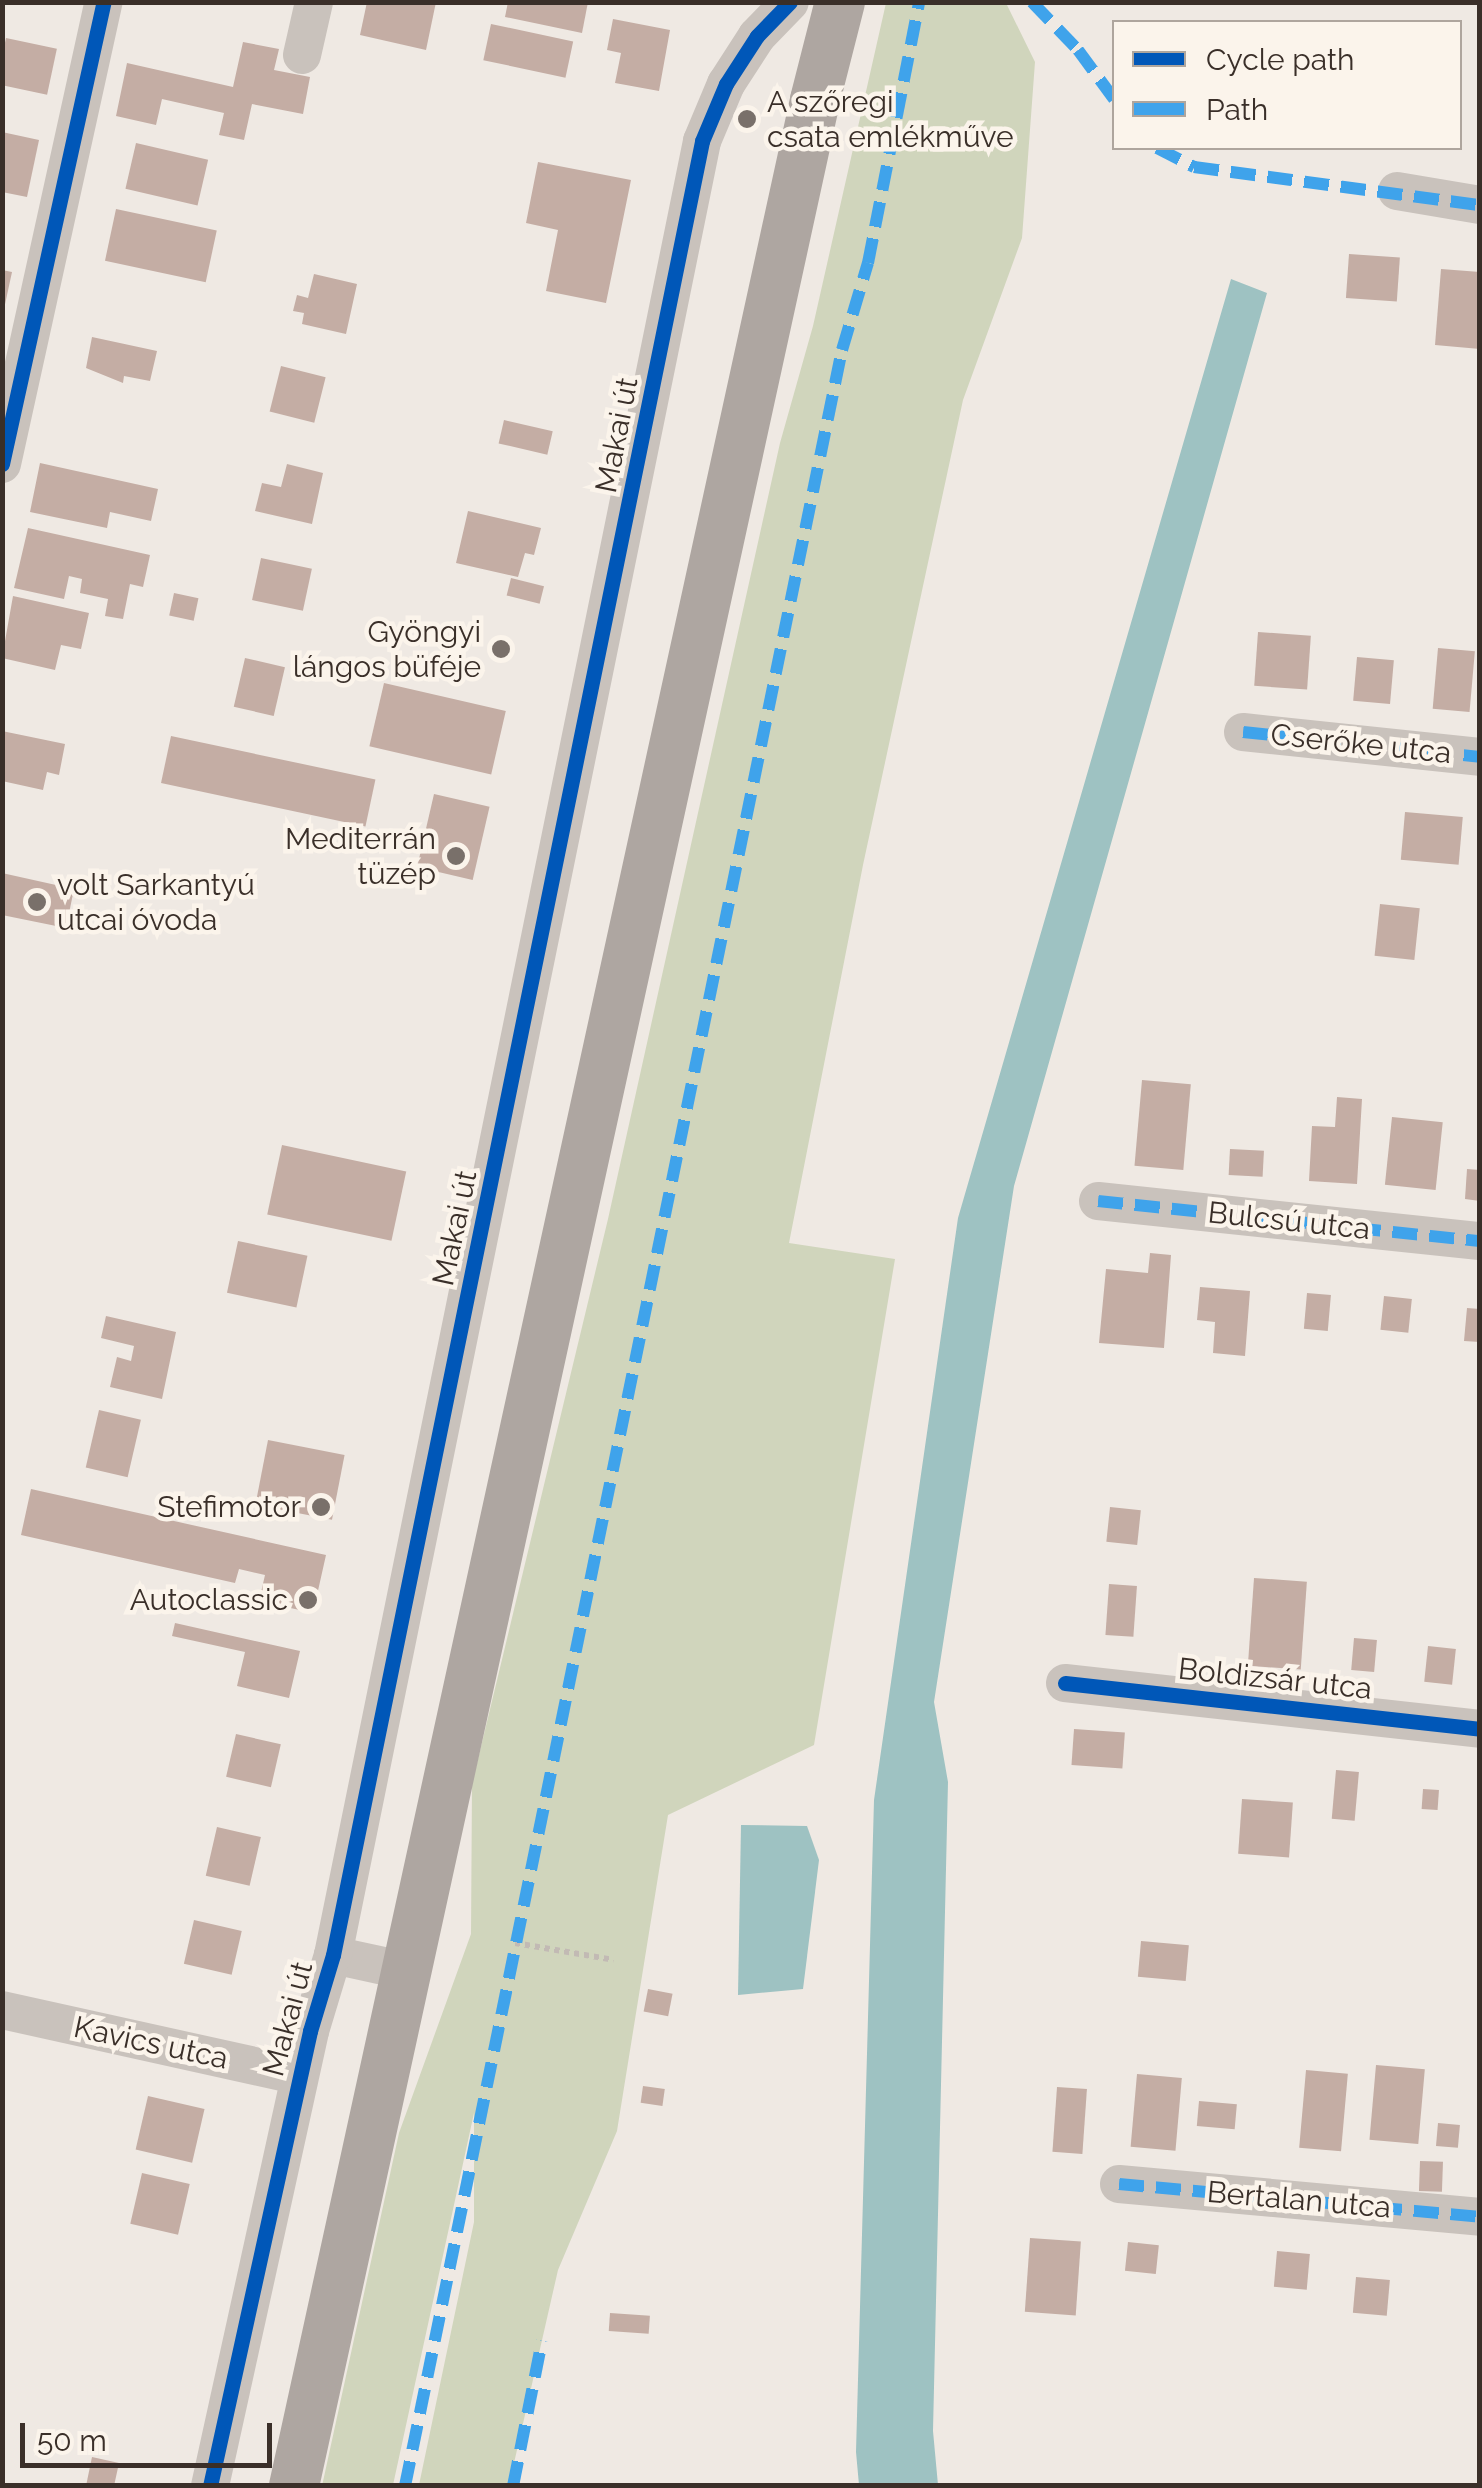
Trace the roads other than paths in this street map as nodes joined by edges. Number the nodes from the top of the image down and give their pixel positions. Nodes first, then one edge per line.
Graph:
1 (104, 2) edge
2 (314, 2) edge
3 (790, 2) edge
4 (840, 2) edge
5 (302, 56) dead end
6 (1396, 192) dead end
7 (1480, 205) edge
8 (2, 464) edge
9 (1243, 732) dead end
10 (1480, 757) edge
11 (1098, 1201) dead end
12 (1480, 1240) edge
13 (1065, 1684) dead end
14 (1480, 1729) edge
15 (334, 1955) junction
16 (406, 1971) junction
17 (2, 2010) edge
18 (299, 2076) junction
19 (1118, 2184) dead end
20 (1480, 2217) edge
21 (210, 2486) edge
22 (294, 2486) edge

1 - 8 street
2 - 5 street
3 - 15 street, Makai út
4 - 16 main road
6 - 7 street
9 - 10 street, Cserőke utca
11 - 12 street, Bulcsú utca
13 - 14 street, Boldizsár utca
15 - 16 street
15 - 18 street, Makai út
16 - 22 main road
17 - 18 street, Kavics utca
18 - 21 street, Makai út
19 - 20 street, Bertalan utca

